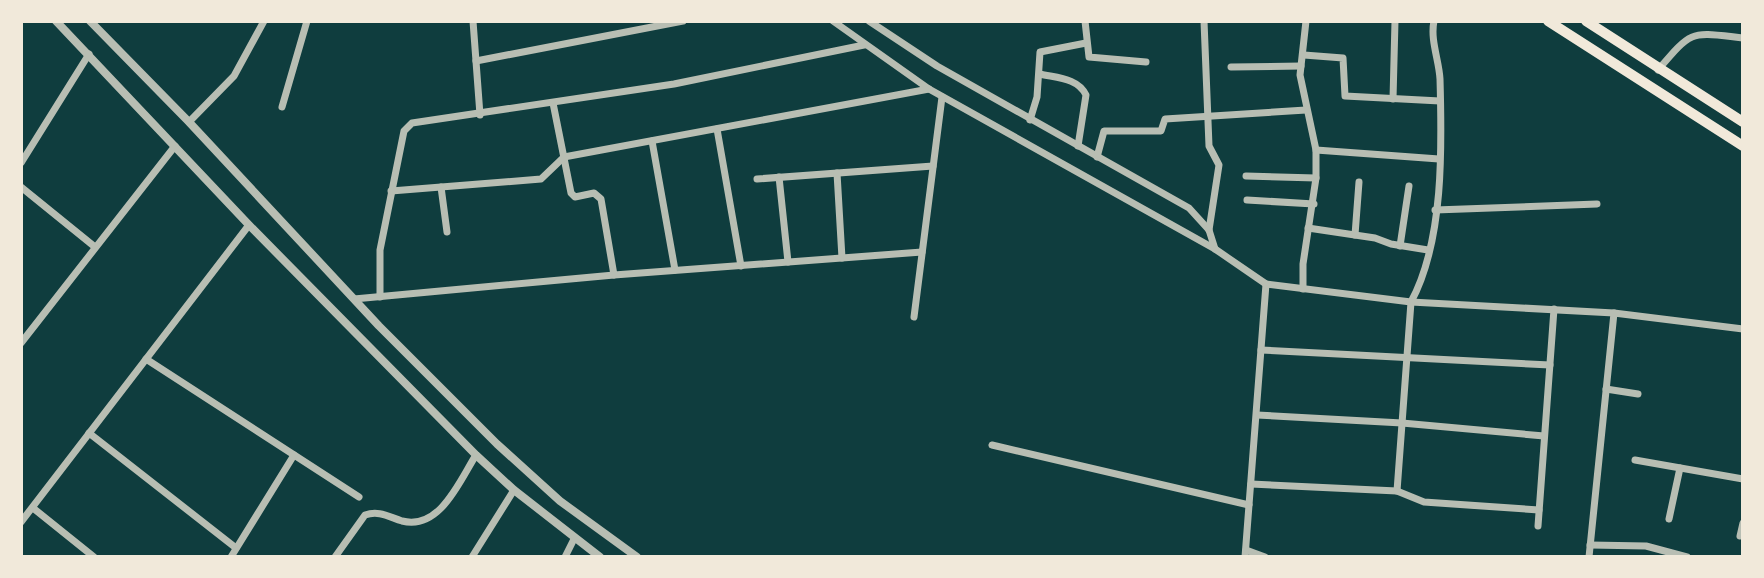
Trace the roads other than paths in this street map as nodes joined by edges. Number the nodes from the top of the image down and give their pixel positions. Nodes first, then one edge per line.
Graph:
1 (56, 21) edge
2 (90, 21) edge
3 (264, 21) edge
4 (307, 21) edge
5 (473, 21) edge
6 (683, 21) edge
7 (833, 21) edge
8 (869, 21) edge
9 (1085, 21) edge
10 (1204, 21) edge
11 (1306, 21) edge
12 (1395, 21) edge
13 (1434, 21) edge
14 (1548, 21) edge
15 (1586, 21) edge
16 (1743, 38) edge
17 (1086, 43) junction
18 (864, 45) junction
19 (89, 54) junction
20 (1304, 55) junction
21 (1637, 55) junction
22 (476, 61) junction
23 (1146, 62) dead end
24 (1301, 66) junction
25 (1231, 67) dead end
26 (1658, 70) junction
27 (1625, 71) junction
28 (1040, 74) junction
29 (929, 89) junction
30 (942, 96) junction
31 (1393, 99) junction
32 (1440, 101) junction
33 (553, 103) junction
34 (282, 107) dead end
35 (1306, 110) junction
36 (480, 115) junction
37 (1209, 116) junction
38 (1030, 120) junction
39 (189, 122) junction
40 (1743, 122) edge
41 (717, 129) junction
42 (652, 141) junction
43 (175, 146) junction
44 (1078, 146) junction
45 (1743, 146) edge
46 (1316, 150) junction
47 (1097, 157) junction
48 (564, 158) junction
49 (1439, 159) junction
50 (21, 163) edge
51 (933, 166) junction
52 (837, 173) junction
53 (1246, 176) dead end
54 (779, 177) junction
55 (1316, 178) junction
56 (757, 179) dead end
57 (1359, 182) dead end
58 (1409, 186) dead end
59 (21, 187) edge
60 (441, 187) junction
61 (391, 191) junction
62 (1247, 200) dead end
63 (1314, 204) junction
64 (1597, 204) dead end
65 (1435, 210) junction
66 (249, 225) junction
67 (1308, 228) junction
68 (1209, 230) junction
69 (447, 232) dead end
70 (1355, 235) junction
71 (1400, 246) junction
72 (95, 247) junction
73 (1215, 249) junction
74 (1428, 250) junction
75 (922, 252) junction
76 (842, 258) junction
77 (788, 262) junction
78 (741, 266) junction
79 (675, 270) junction
80 (614, 275) junction
81 (1266, 284) junction
82 (1303, 289) junction
83 (380, 297) junction
84 (354, 299) junction
85 (1411, 302) junction
86 (1554, 309) junction
87 (1614, 313) junction
88 (914, 317) dead end
89 (1743, 329) edge
90 (21, 343) edge
91 (1261, 350) junction
92 (1407, 357) junction
93 (146, 359) junction
94 (1550, 365) junction
95 (1606, 389) junction
96 (1637, 394) dead end
97 (1257, 415) junction
98 (1402, 423) junction
99 (89, 433) junction
100 (1544, 436) junction
101 (992, 445) dead end
102 (294, 455) junction
103 (477, 455) junction
104 (1635, 460) dead end
105 (1680, 468) junction
106 (1743, 479) edge
107 (1251, 484) junction
108 (514, 490) junction
109 (1397, 491) junction
110 (359, 497) dead end
111 (1249, 506) junction
112 (33, 508) junction
113 (1539, 510) junction
114 (1669, 519) dead end
115 (21, 522) edge
116 (1743, 523) edge
117 (1538, 526) dead end
118 (1740, 536) dead end
119 (574, 539) junction
120 (1590, 545) junction
121 (236, 548) junction
122 (1657, 553) edge
123 (1245, 554) edge
124 (94, 557) edge
125 (231, 557) edge
126 (335, 557) edge
127 (472, 557) edge
128 (565, 557) edge
129 (600, 557) edge
130 (636, 557) edge
131 (1265, 557) edge
132 (1590, 557) edge
133 (1686, 557) edge

1 - 19 street
2 - 39 street
3 - 39 street
4 - 34 street
5 - 22 street
6 - 22 street
7 - 18 street
8 - 38 street
9 - 17 street
10 - 37 street
11 - 20 street
12 - 31 street
13 - 32 street
14 - 27 main road
15 - 21 main road
16 - 26 street
17 - 23 street
17 - 28 street
18 - 29 street
18 - 33 street
19 - 43 street
19 - 50 street
20 - 24 street
20 - 31 street
21 - 26 main road
21 - 27 main road
22 - 36 street
24 - 25 street
24 - 35 street
26 - 40 main road
27 - 45 main road
28 - 38 street
28 - 44 street
29 - 30 street
29 - 41 street
30 - 51 street
30 - 73 street
31 - 32 street
32 - 49 street
33 - 36 street
33 - 48 street
35 - 37 street
35 - 46 street
36 - 61 street
37 - 47 street
37 - 68 street
38 - 44 street
39 - 84 street
41 - 42 street
41 - 78 street
42 - 48 street
42 - 79 street
43 - 66 street
43 - 72 street
44 - 47 street
46 - 49 street
46 - 55 street
47 - 68 street
48 - 60 street
48 - 80 street
49 - 65 street
51 - 52 street
51 - 75 street
52 - 54 street
52 - 76 street
53 - 55 street
54 - 56 street
54 - 77 street
55 - 63 street
57 - 70 street
58 - 71 street
59 - 72 street
60 - 61 street
60 - 69 street
61 - 83 street
62 - 63 street
63 - 67 street
64 - 65 street
65 - 74 street
66 - 93 street
66 - 103 street
67 - 70 street
67 - 82 street
68 - 73 street
70 - 71 street
71 - 74 street
72 - 90 street
73 - 81 street
74 - 85 street
75 - 76 street
75 - 88 street
76 - 77 street
77 - 78 street
78 - 79 street
79 - 80 street
80 - 83 street
81 - 82 street
81 - 91 street
82 - 85 street
83 - 84 street
84 - 130 street
85 - 86 street
85 - 92 street
86 - 87 street
86 - 94 street
87 - 89 street
87 - 95 street
91 - 92 street
91 - 97 street
92 - 94 street
92 - 98 street
93 - 99 street
93 - 102 street
94 - 100 street
95 - 96 street
95 - 120 street
97 - 98 street
97 - 107 street
98 - 100 street
98 - 109 street
99 - 112 street
99 - 121 street
100 - 113 street
101 - 111 street
102 - 110 street
102 - 121 street
103 - 108 street
103 - 126 street
104 - 105 street
105 - 106 street
105 - 114 street
107 - 109 street
107 - 111 street
108 - 119 street
108 - 127 street
109 - 113 street
111 - 123 street
112 - 115 street
112 - 124 street
113 - 117 street
116 - 118 street
119 - 128 street
119 - 129 street
120 - 122 street
120 - 132 street
121 - 125 street
122 - 133 street
123 - 131 street

